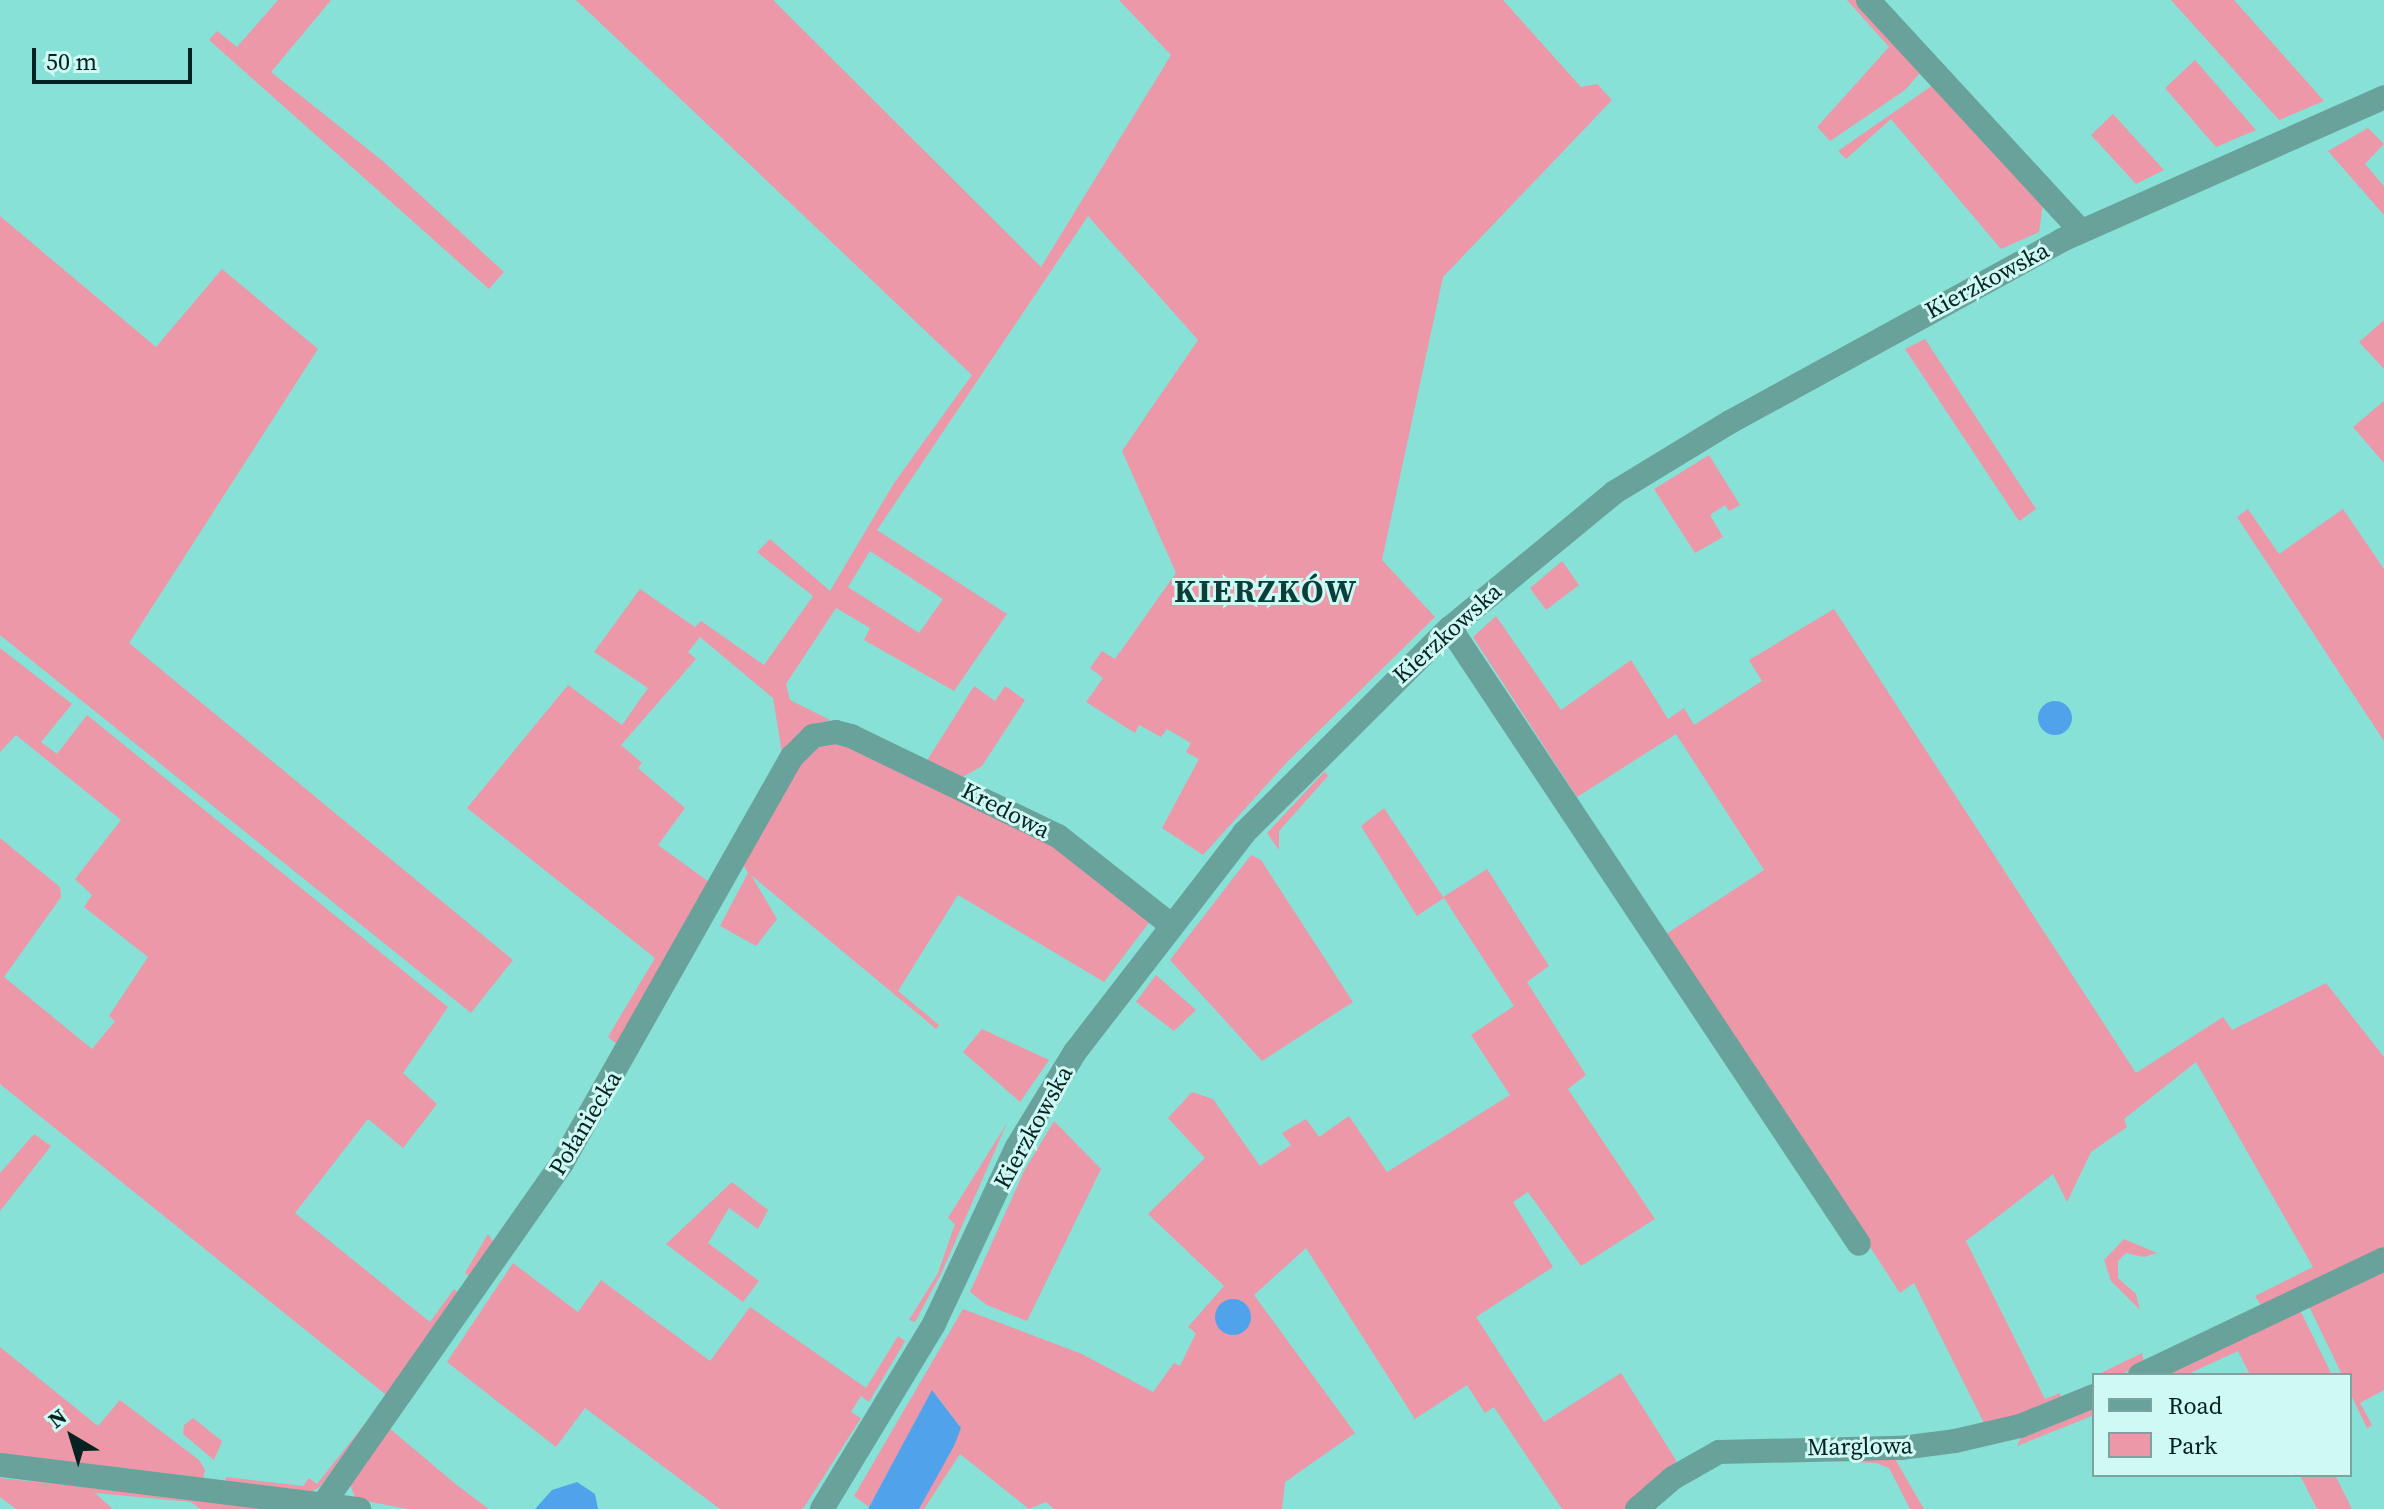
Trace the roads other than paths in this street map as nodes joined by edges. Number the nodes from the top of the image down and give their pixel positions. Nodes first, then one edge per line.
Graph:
1 (1868, 0) edge
2 (2384, 97) edge
3 (2081, 231) junction
4 (1450, 628) junction
5 (824, 733) joint
6 (1170, 924) junction
7 (1859, 1244) dead end
8 (2384, 1259) edge
9 (2144, 1373) edge
10 (2092, 1397) edge
11 (0, 1465) edge
12 (324, 1503) junction
13 (359, 1509) edge
14 (822, 1509) edge
15 (1637, 1509) edge

1 - 3 street
2 - 3 street, Kierzkowska
3 - 4 street, Kierzkowska
4 - 6 street, Kierzkowska
4 - 7 street
5 - 6 street, Kredowa
5 - 12 street, Połaniecka
6 - 14 street, Kierzkowska
8 - 9 street
10 - 15 street, Marglowa
11 - 12 street
12 - 13 street

